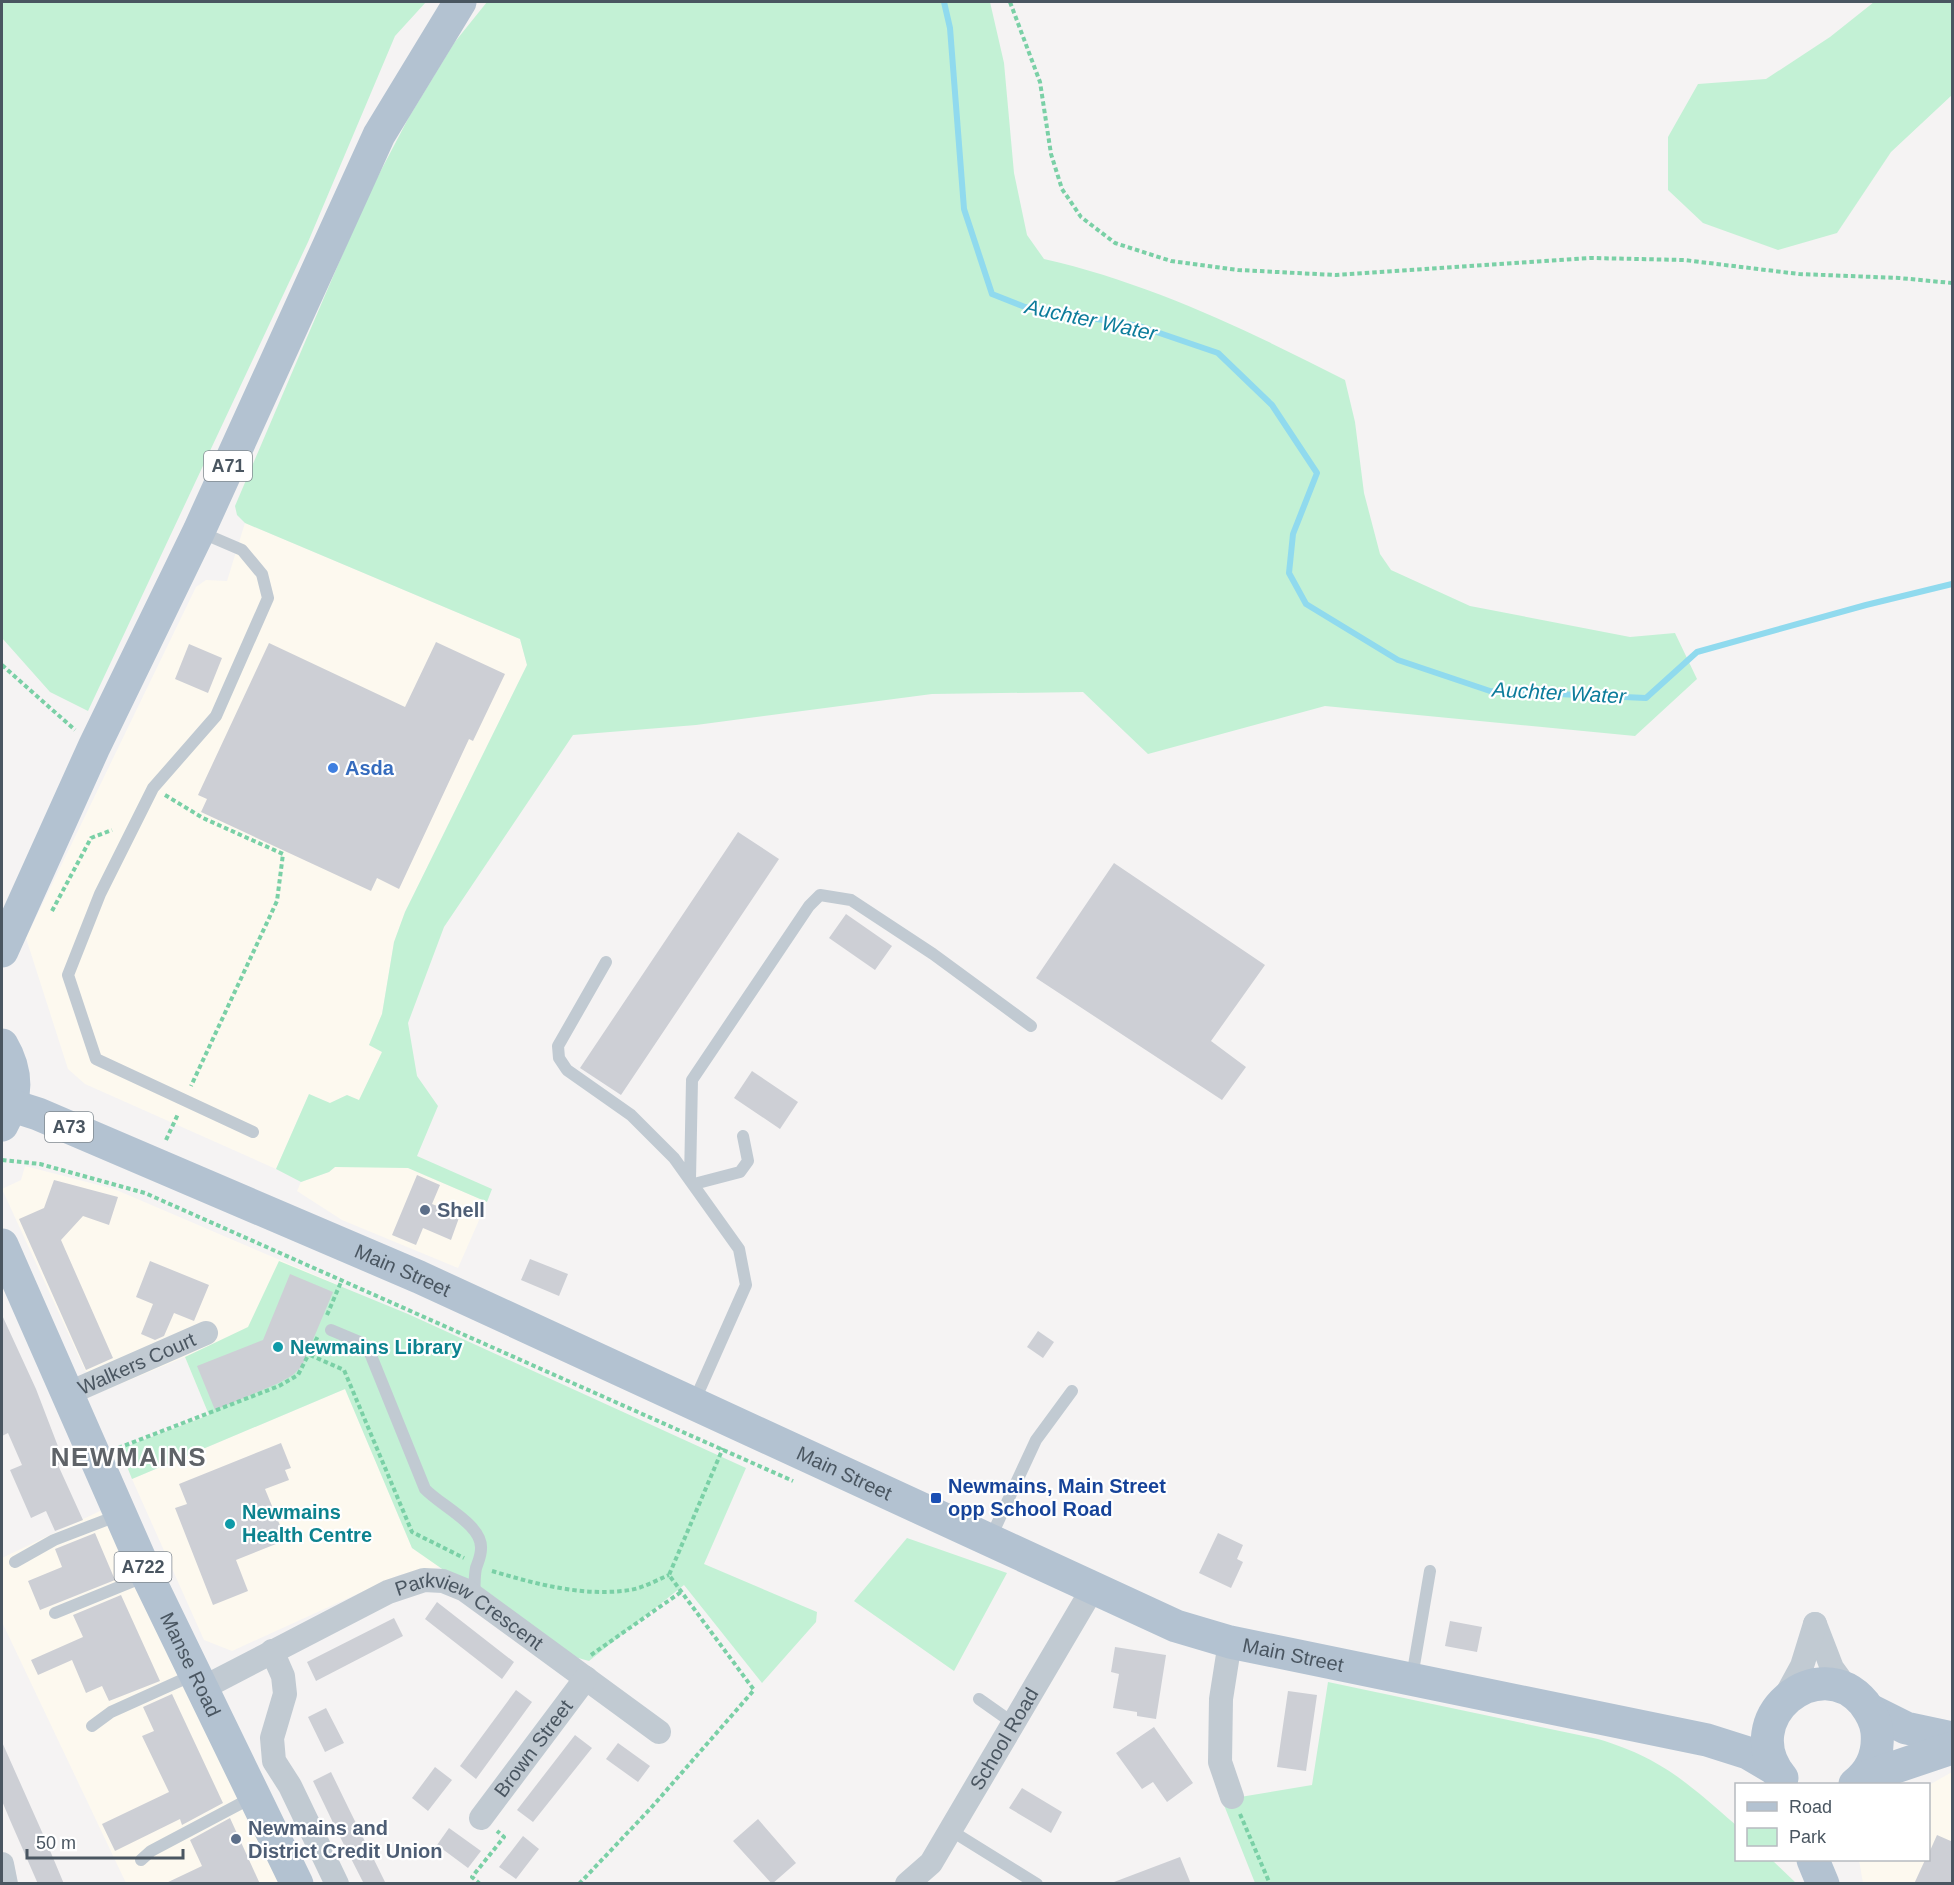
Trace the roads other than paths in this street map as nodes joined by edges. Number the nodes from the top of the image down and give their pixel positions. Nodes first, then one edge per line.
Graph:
1 (460, 2) edge
2 (199, 531) junction
3 (2, 951) edge
4 (606, 962) dead end
5 (1032, 1026) dead end
6 (2, 1045) edge
7 (7, 1116) edge
8 (253, 1132) dead end
9 (743, 1136) dead end
10 (692, 1182) junction
11 (2, 1245) edge
12 (327, 1327) road end
13 (206, 1333) dead end
14 (1071, 1391) dead end
15 (67, 1394) junction
16 (693, 1403) junction
17 (120, 1515) junction
18 (990, 1540) junction
19 (15, 1562) dead end
20 (1430, 1571) dead end
21 (147, 1575) junction
22 (1093, 1588) junction
23 (474, 1597) junction
24 (55, 1613) dead end
25 (1230, 1642) junction
26 (272, 1651) junction
27 (579, 1673) junction
28 (1411, 1679) junction
29 (197, 1682) junction
30 (979, 1699) dead end
31 (1859, 1700) junction
32 (1779, 1707) junction
33 (1013, 1723) junction
34 (92, 1726) dead end
35 (659, 1732) dead end
36 (1953, 1738) edge
37 (1707, 1740) junction
38 (1953, 1748) edge
39 (1782, 1777) edge
40 (1859, 1781) edge
41 (254, 1796) junction
42 (1232, 1797) road end
43 (481, 1818) road end
44 (950, 1830) junction
45 (141, 1860) dead end
46 (1813, 1861) edge
47 (2, 1864) edge
48 (6, 1884) edge
49 (297, 1884) edge
50 (337, 1884) edge
51 (907, 1884) edge
52 (1037, 1884) edge
53 (1823, 1884) edge

1 - 2 main road, A71
2 - 3 main road, A71
2 - 8 lane
4 - 10 lane
5 - 10 lane
6 - 7 main road, A73
7 - 16 main road, Main Street / A73
9 - 10 lane
10 - 16 lane
11 - 15 main road, Manse Road / A722
12 - 23 lane
13 - 15 street, Walkers Court
14 - 18 lane
15 - 17 main road, Manse Road / A722
16 - 18 main road, Main Street / A73
17 - 19 lane
17 - 21 main road, Manse Road / A722
18 - 22 main road, Main Street / A73
20 - 28 lane
21 - 24 lane
21 - 29 main road, Manse Road / A722
22 - 25 main road, Main Street / A73
22 - 33 street, School Road
23 - 26 street, Parkview Crescent
23 - 27 street, Parkview Crescent
25 - 28 main road, Main Street / A73
25 - 42 street
26 - 29 street, Parkview Crescent
26 - 50 street
27 - 35 street, Parkview Crescent
27 - 43 street, Brown Street
28 - 37 main road, Main Street / A73
29 - 34 lane
29 - 41 main road, Manse Road / A722
30 - 33 lane
31 - 32 main road, A73
31 - 32 street
31 - 36 main road, A73
31 - 40 main road
32 - 37 main road, Main Street / A73
32 - 39 main road, A73
33 - 44 street, School Road
37 - 39 main road, Main Street / A73
38 - 40 main road
41 - 45 lane
41 - 49 main road, Manse Road / A722
44 - 51 street, School Road
44 - 52 lane
46 - 53 main road
47 - 48 street

